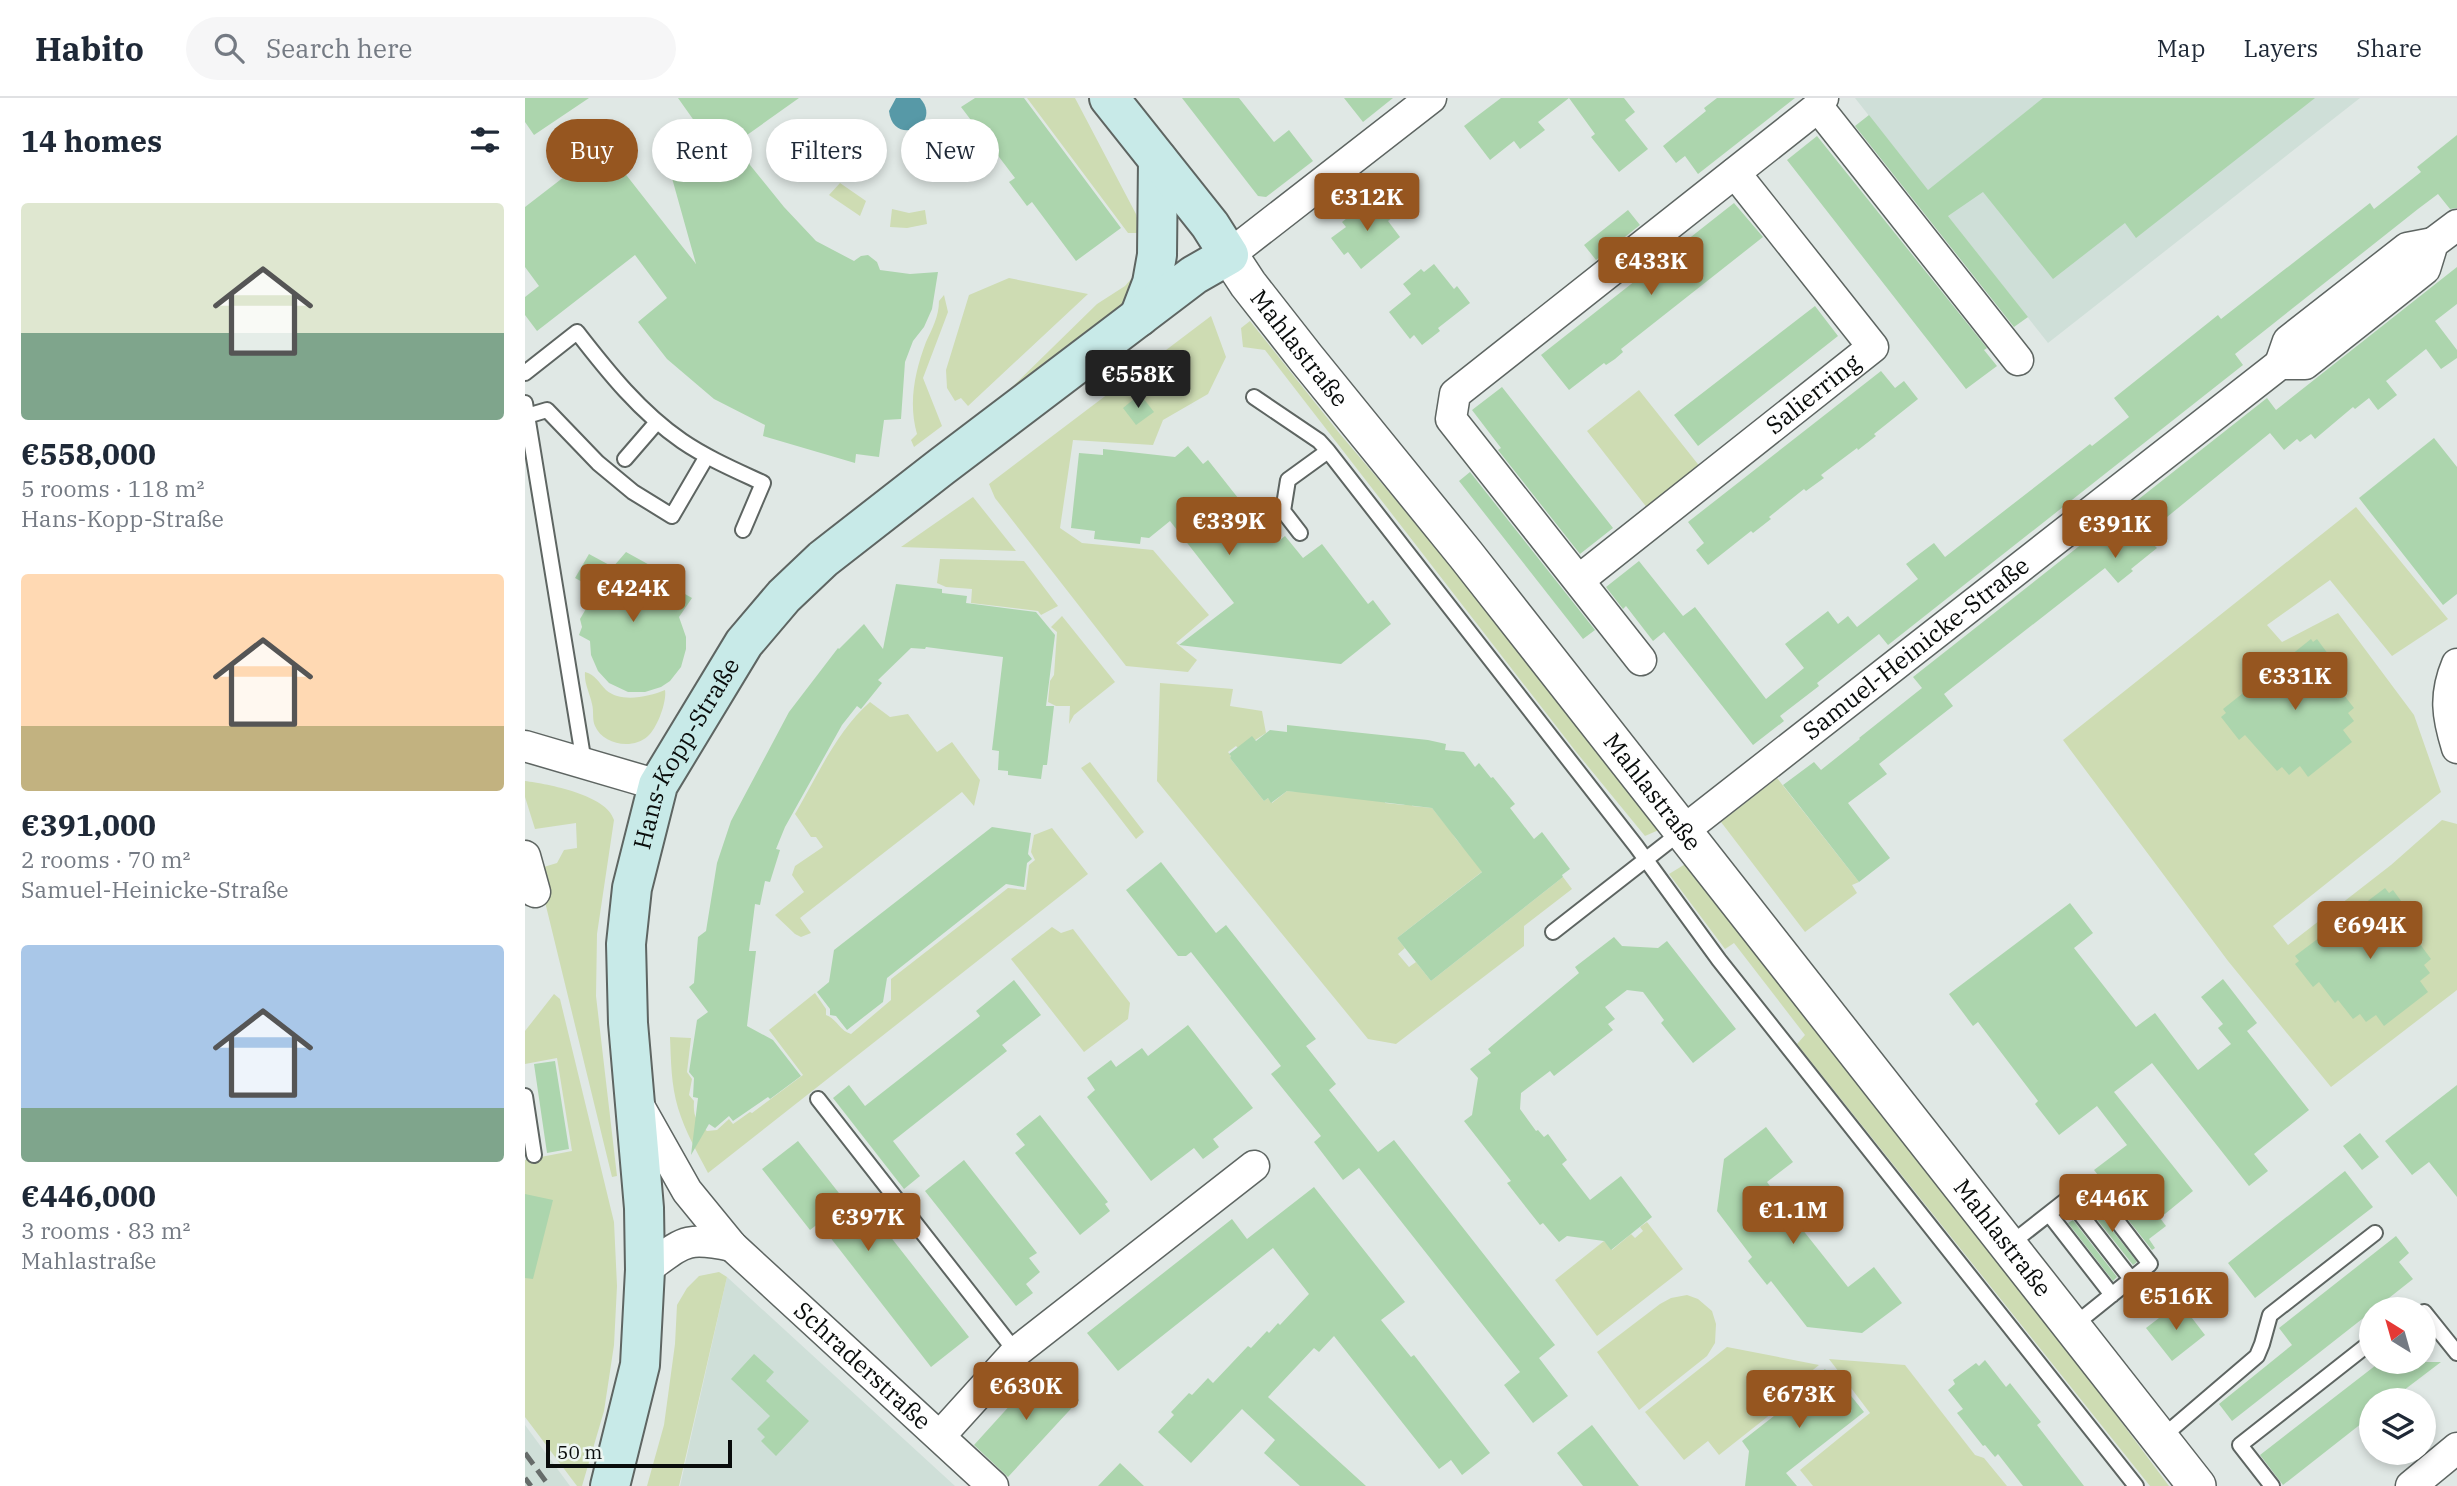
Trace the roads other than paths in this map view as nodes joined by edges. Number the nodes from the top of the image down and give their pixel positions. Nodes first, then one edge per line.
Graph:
1 (1109, 98) edge
2 (1431, 98) edge
3 (1820, 103) edge
4 (1158, 160) junction
5 (1735, 173) junction
6 (2457, 225) edge
7 (1229, 255) junction
8 (1139, 317) junction
9 (2018, 360) dead end
10 (525, 373) edge
11 (1254, 397) dead end
12 (526, 410) edge
13 (657, 422) junction
14 (1328, 451) junction
15 (707, 456) junction
16 (625, 460) dead end
17 (743, 530) dead end
18 (1300, 533) dead end
19 (1579, 580) junction
20 (1641, 660) dead end
21 (2457, 664) edge
22 (525, 746) edge
23 (2457, 748) edge
24 (584, 763) junction
25 (658, 785) junction
26 (1683, 831) junction
27 (1645, 859) junction
28 (1553, 932) dead end
29 (525, 1096) edge
30 (818, 1099) dead end
31 (636, 1101) junction
32 (534, 1155) dead end
33 (1254, 1166) dead end
34 (2069, 1198) junction
35 (2049, 1214) junction
36 (2375, 1233) dead end
37 (733, 1246) junction
38 (2008, 1246) junction
39 (645, 1270) junction
40 (2131, 1279) junction
41 (2112, 1295) junction
42 (2072, 1327) junction
43 (2436, 1328) edge
44 (2359, 1351) edge
45 (1016, 1352) junction
46 (2457, 1353) edge
47 (940, 1436) junction
48 (2160, 1439) junction
49 (2452, 1455) edge
50 (610, 1486) edge
51 (993, 1486) edge
52 (2136, 1486) edge
53 (2197, 1486) edge
54 (2272, 1486) edge
55 (2412, 1486) edge

1 - 4 main road, Mahlastraße
2 - 7 street
3 - 5 street
3 - 9 street
4 - 7 main road, Mahlastraße
4 - 8 main road
5 - 19 street
5 - 19 street, Salierring
6 - 26 street, Samuel-Heinicke-Straße
7 - 8 main road, Hans-Kopp-Straße
7 - 26 street, Mahlastraße
8 - 25 main road, Hans-Kopp-Straße
10 - 13 lane
11 - 14 lane
12 - 15 lane
12 - 24 lane
13 - 15 lane
13 - 16 lane
14 - 18 lane
14 - 27 lane
15 - 17 lane
19 - 20 street
21 - 23 street
22 - 24 street
24 - 25 street
25 - 31 main road, Hans-Kopp-Straße
26 - 27 lane
26 - 38 street, Mahlastraße
27 - 28 lane
27 - 52 lane
29 - 32 lane
30 - 45 lane
31 - 37 street, Schraderstraße
31 - 39 main road, Hans-Kopp-Straße
33 - 45 street
34 - 35 lane
34 - 40 lane
34 - 40 lane
35 - 38 lane
35 - 41 lane
36 - 48 lane
37 - 39 street
37 - 47 street, Schraderstraße
38 - 42 street, Mahlastraße
39 - 50 main road, Hans-Kopp-Straße
40 - 41 lane
41 - 42 lane
42 - 48 street, Mahlastraße
43 - 46 lane
44 - 54 lane
45 - 47 street
47 - 51 street, Schraderstraße
48 - 53 street, Mahlastraße
49 - 55 street

